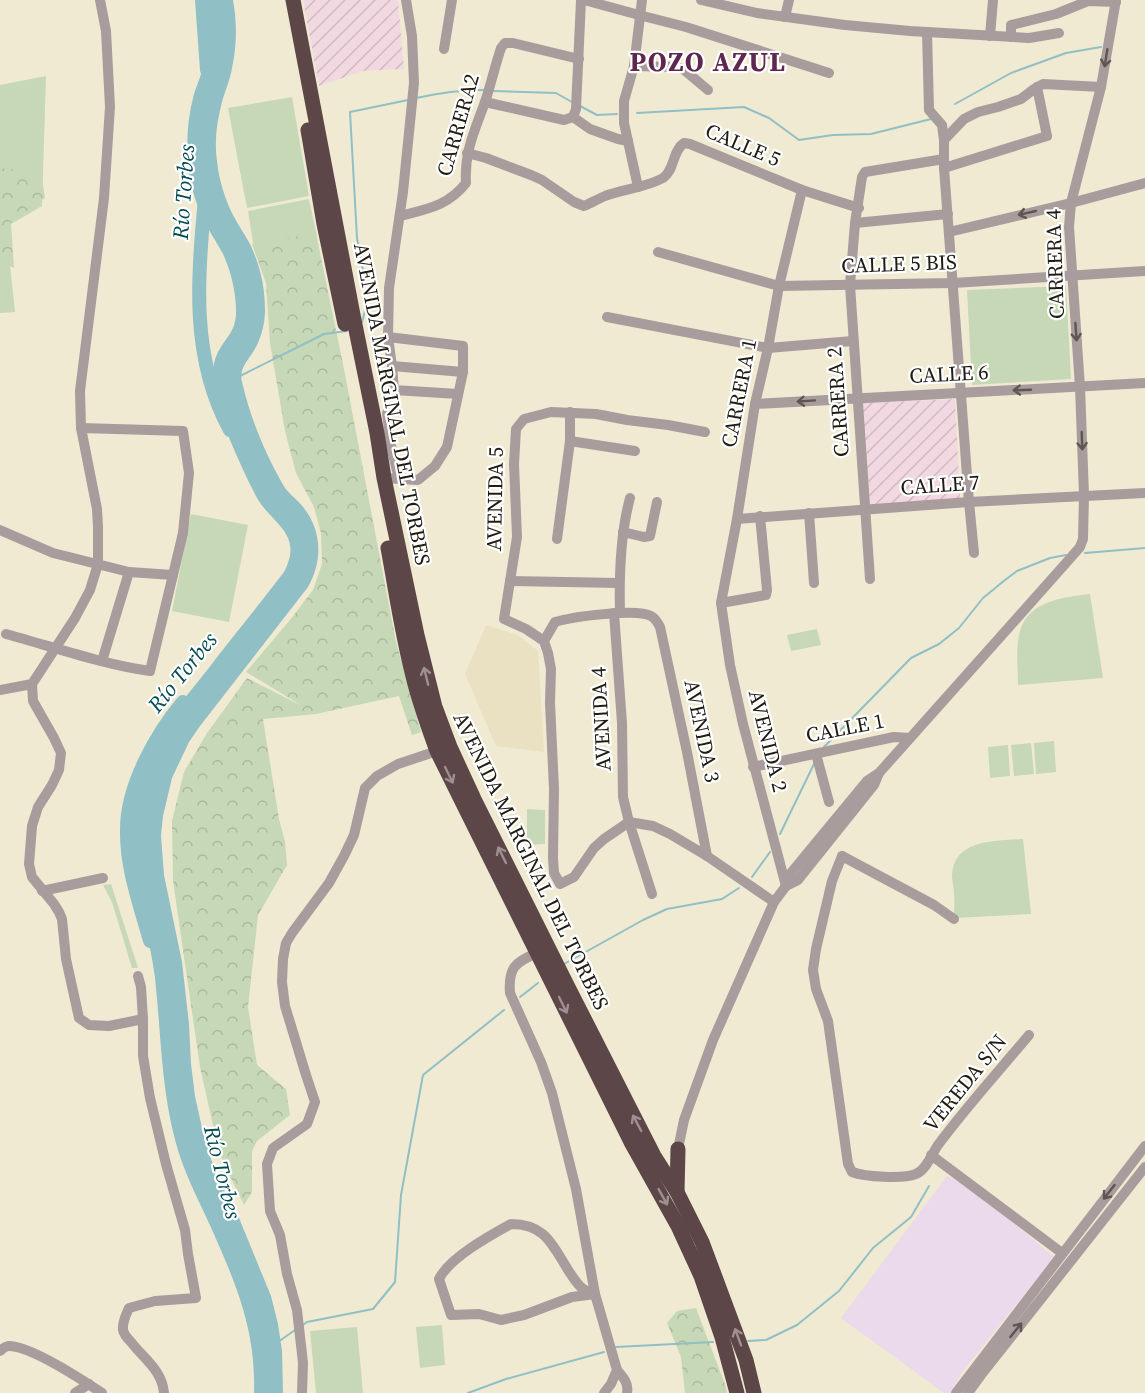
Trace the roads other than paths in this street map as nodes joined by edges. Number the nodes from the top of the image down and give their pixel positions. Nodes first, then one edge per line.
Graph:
1 (100, 0) edge
2 (284, 0) edge
3 (293, 0) edge
4 (406, 0) edge
5 (452, 0) edge
6 (583, 0) edge
7 (642, 0) edge
8 (701, 0) edge
9 (789, 0) edge
10 (993, 0) edge
11 (1116, 1) edge
12 (722, 3) edge
13 (639, 15) junction
14 (785, 17) junction
15 (927, 32) junction
16 (1059, 33) dead end
17 (990, 36) junction
18 (1011, 37) junction
19 (444, 49) dead end
20 (579, 59) junction
21 (634, 66) junction
22 (829, 73) dead end
23 (1037, 87) junction
24 (1101, 87) junction
25 (708, 90) dead end
26 (485, 102) junction
27 (573, 117) junction
28 (944, 140) junction
29 (628, 141) junction
30 (467, 153) junction
31 (944, 163) junction
32 (1145, 183) edge
33 (638, 187) junction
34 (801, 190) junction
35 (1071, 203) junction
36 (859, 208) junction
37 (948, 214) junction
38 (400, 216) junction
39 (855, 223) junction
40 (949, 232) junction
41 (658, 252) dead end
42 (1145, 271) edge
43 (1072, 275) junction
44 (952, 283) junction
45 (850, 285) junction
46 (779, 286) junction
47 (607, 317) dead end
48 (388, 337) junction
49 (853, 341) junction
50 (768, 348) junction
51 (392, 366) junction
52 (463, 372) junction
53 (1145, 383) edge
54 (1080, 387) junction
55 (961, 392) junction
56 (458, 394) junction
57 (856, 398) junction
58 (755, 404) junction
59 (570, 412) junction
60 (387, 413) dead end
61 (81, 428) junction
62 (705, 432) dead end
63 (570, 441) junction
64 (635, 451) dead end
65 (392, 479) junction
66 (1145, 493) edge
67 (1084, 495) junction
68 (630, 498) dead end
69 (657, 502) dead end
70 (969, 502) junction
71 (865, 510) junction
72 (809, 513) junction
73 (760, 516) junction
74 (737, 519) junction
75 (0, 530) edge
76 (623, 532) junction
77 (557, 539) dead end
78 (974, 553) dead end
79 (98, 564) junction
80 (129, 572) junction
81 (173, 575) junction
82 (870, 579) dead end
83 (510, 581) junction
84 (620, 583) junction
85 (814, 583) dead end
86 (721, 603) junction
87 (617, 613) junction
88 (6, 634) dead end
89 (543, 641) junction
90 (55, 649) junction
91 (102, 661) junction
92 (32, 684) junction
93 (0, 690) edge
94 (910, 738) junction
95 (437, 751) junction
96 (816, 754) junction
97 (753, 767) junction
98 (879, 773) junction
99 (829, 802) dead end
100 (629, 822) junction
101 (836, 832) junction
102 (706, 856) junction
103 (842, 856) junction
104 (103, 878) dead end
105 (786, 886) junction
106 (42, 891) junction
107 (652, 894) dead end
108 (774, 902) junction
109 (954, 919) dead end
110 (542, 950) junction
111 (138, 976) dead end
112 (143, 1020) junction
113 (1029, 1035) dead end
114 (1145, 1146) edge
115 (678, 1149) junction
116 (931, 1155) junction
117 (654, 1156) junction
118 (1145, 1167) edge
119 (677, 1192) junction
120 (1062, 1253) junction
121 (595, 1294) junction
122 (1, 1347) edge
123 (617, 1370) junction
124 (89, 1384) junction
125 (75, 1393) edge
126 (102, 1393) edge
127 (164, 1393) edge
128 (302, 1393) edge
129 (604, 1393) edge
130 (627, 1393) edge
131 (737, 1393) edge
132 (754, 1393) edge
133 (956, 1393) edge
134 (968, 1393) edge

1 - 61 street
2 - 95 highway, AVENIDA MARGINAL DEL TORBES
3 - 65 highway, AVENIDA MARGINAL DEL TORBES
4 - 38 street
5 - 19 street
6 - 13 street
6 - 20 street
7 - 13 street
8 - 12 street
9 - 14 street
10 - 17 street
11 - 18 street
11 -> 24 street, CARRERA 4
12 - 14 street
13 - 21 street
13 - 22 street
14 - 15 street
15 - 17 street
15 - 28 street
16 - 18 street
17 - 18 street
20 - 26 street, CARRERA2
20 - 27 street
21 - 25 street
21 - 29 street
23 - 24 street
23 - 28 street
23 - 31 street
24 - 35 street, CARRERA 4
26 - 27 street
26 - 30 street, CARRERA2
27 - 29 street
28 - 31 street
29 - 33 street
30 - 33 street, CALLE 5
30 - 38 street, CARRERA2
31 - 36 street, CARRERA 2
31 - 37 street
32 - 35 street
33 - 34 street, CALLE 5
34 - 36 street, CALLE 5
34 - 46 street, CARRERA 1
35 -> 40 street
35 - 43 street, CARRERA 4
36 - 39 street, CARRERA 2
37 - 39 street
37 - 40 street
38 - 48 street
39 - 45 street, CARRERA 2
40 - 44 street
41 - 46 street, CALLE 5 BIS
42 - 43 street, CALLE 5 BIS
43 - 44 street, CALLE 5 BIS
43 -> 54 street, CARRERA 4
44 - 45 street, CALLE 5 BIS
44 - 55 street
45 - 46 street, CALLE 5 BIS
45 - 49 street, CARRERA 2
46 - 50 street, CARRERA 1
47 - 50 street
48 - 51 street
48 - 52 street
49 - 50 street
49 - 57 street, CARRERA 2
50 - 58 street, CARRERA 1
51 - 52 street
51 - 56 street
52 - 56 street
53 - 54 street, CALLE 6
54 -> 55 street, CALLE 6
54 -> 67 street, CARRERA 4
55 - 57 street, CALLE 6
55 - 70 street
56 - 65 street
57 -> 58 street, CALLE 6
57 - 71 street, CARRERA 2
58 - 74 street, CARRERA 1
59 - 62 street, AVENIDA 5
59 - 63 street
59 - 83 street, AVENIDA 5
60 - 65 street
61 - 79 street
61 - 81 street
63 - 64 street
63 - 77 street
110 -> 65 highway, AVENIDA MARGINAL DEL TORBES
66 - 67 street, CALLE 7
67 - 70 street, CALLE 7
67 - 94 street, CARRERA 4
68 - 76 street, AVENIDA 4
69 - 76 street
70 - 71 street, CALLE 7
70 - 78 street
71 - 72 street, CALLE 7
71 - 82 street, CARRERA 2
72 - 73 street, CALLE 7
72 - 85 street
73 - 74 street, CALLE 7
73 - 86 street
74 - 86 street, CARRERA 1
75 - 79 street
76 - 84 street, AVENIDA 4
79 - 80 street
79 - 90 street
80 - 81 street
80 - 91 street
81 - 91 street
83 - 84 street
83 - 89 street, AVENIDA 5
84 - 87 street, AVENIDA 4
86 - 97 street, AVENIDA 2
87 - 89 street
87 - 100 street, AVENIDA 4
87 - 102 street, AVENIDA 3
88 - 90 street
89 - 100 street
90 - 91 street
90 - 92 street
92 - 93 street
92 - 106 street
94 - 96 street, CALLE 1
94 - 98 street, CARRERA 4
95 -> 110 highway, AVENIDA MARGINAL DEL TORBES
95 - 128 street
96 - 97 street, CALLE 1
96 - 99 street
97 - 105 street, AVENIDA 2
98 - 101 street
98 - 105 street
100 - 102 street
100 - 107 street, AVENIDA 4
101 - 103 street
101 - 105 street
102 - 108 street
103 - 109 street
103 - 116 street, VEREDA S/N
104 - 106 street
105 - 108 street
106 - 112 street
108 - 115 street
117 -> 110 highway, AVENIDA MARGINAL DEL TORBES
110 - 121 street
110 -> 131 highway, AVENIDA MARGINAL DEL TORBES
111 - 112 street
112 - 127 street
113 - 116 street, VEREDA S/N
114 -> 120 street
115 - 117 highway
115 - 119 highway
116 - 120 street
117 - 119 highway, AVENIDA MARGINAL DEL TORBES
134 -> 118 street
132 -> 119 highway, AVENIDA MARGINAL DEL TORBES
120 - 133 street
121 - 121 street
121 - 123 street
122 - 124 street
123 - 129 street
123 - 130 street
124 - 125 street
124 - 126 street

